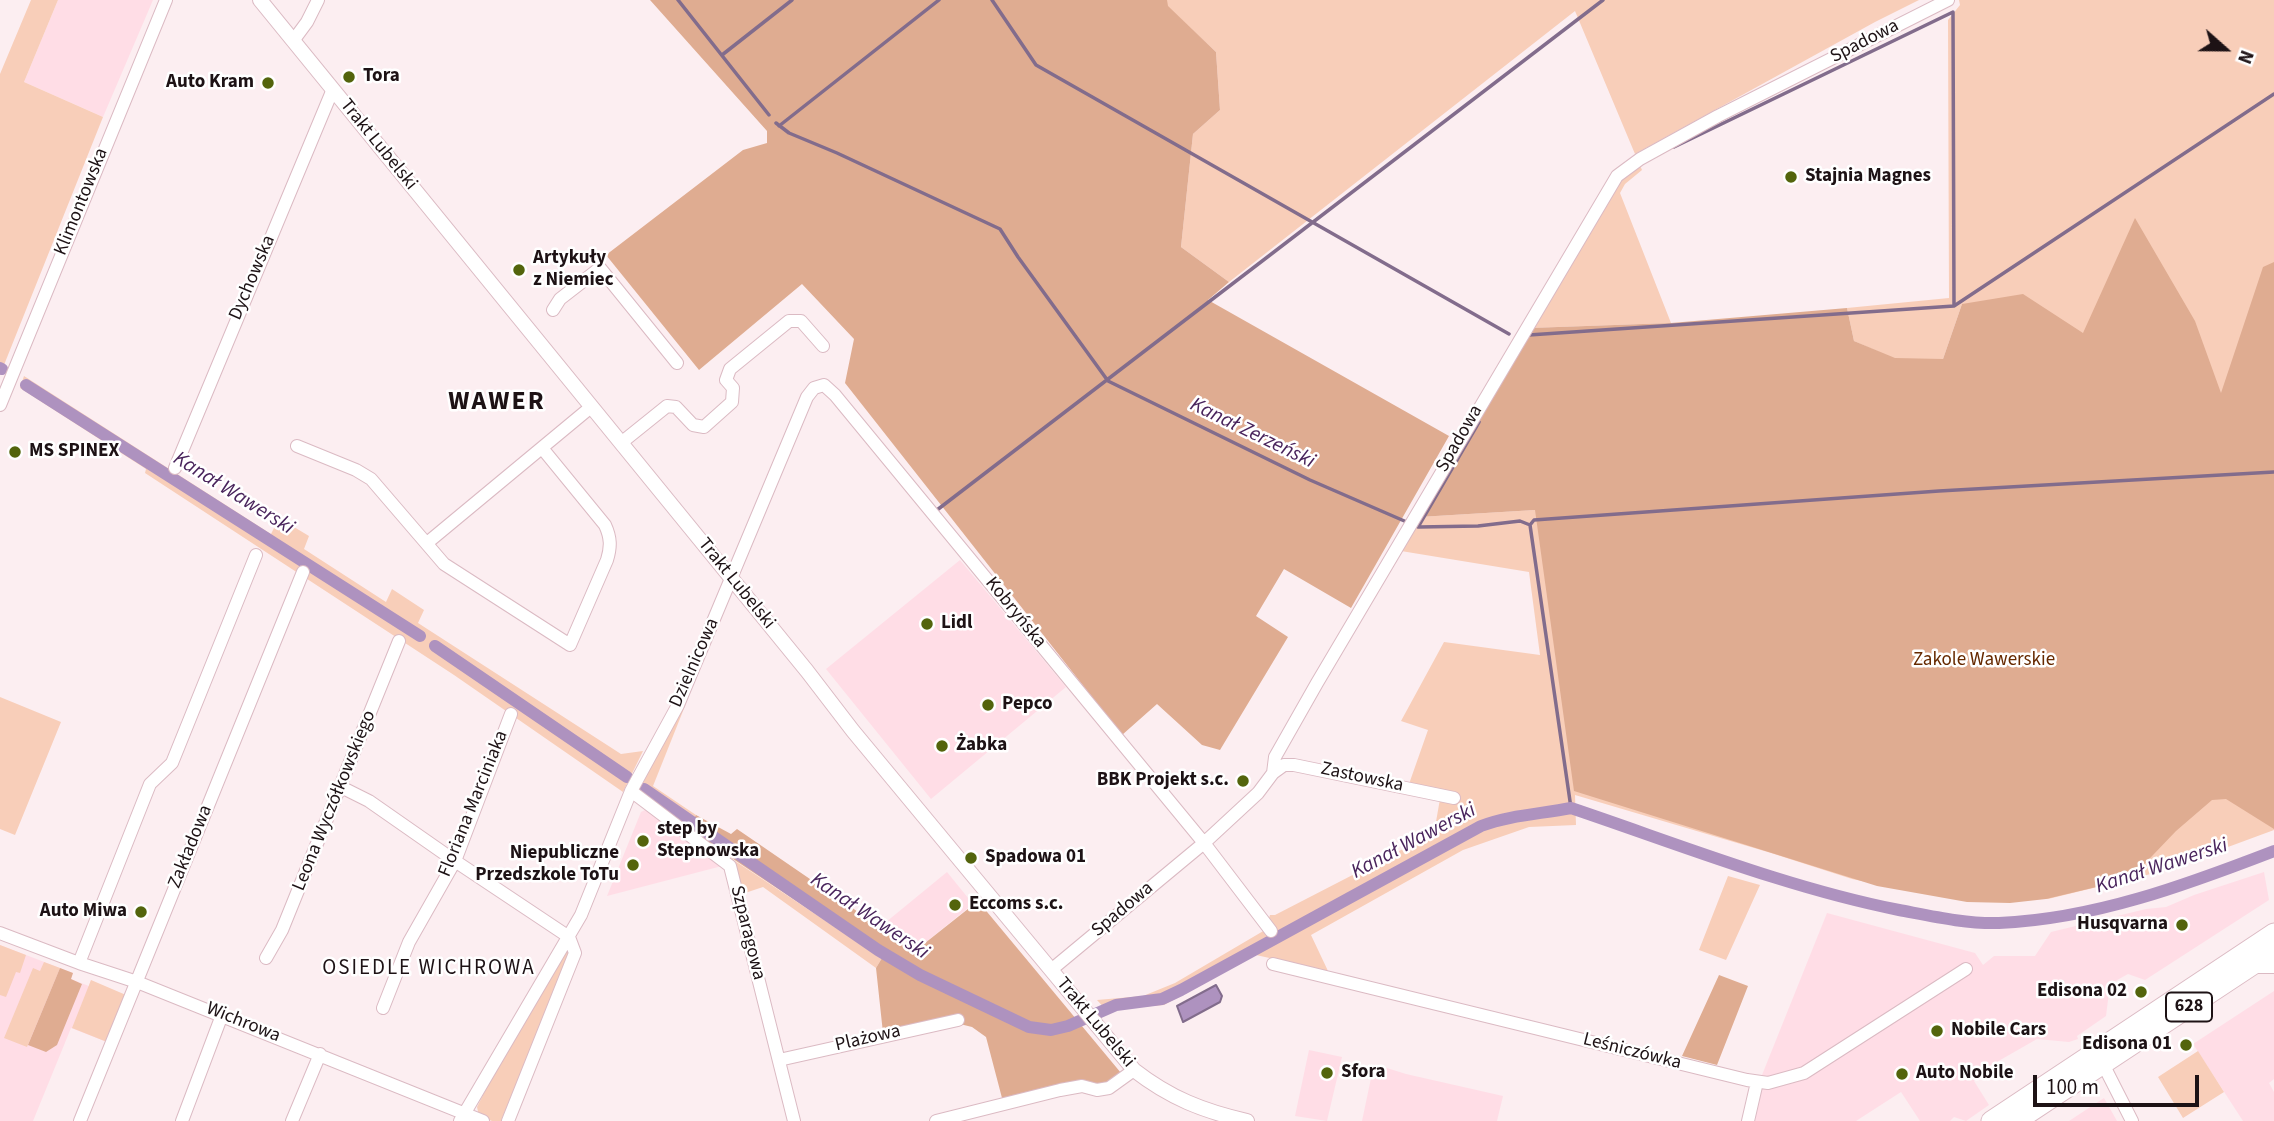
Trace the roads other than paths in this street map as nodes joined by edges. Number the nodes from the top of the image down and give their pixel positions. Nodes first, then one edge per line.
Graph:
1 (166, 0) edge
2 (260, 0) edge
3 (318, 0) edge
4 (1948, 0) edge
5 (293, 41) junction
6 (333, 89) junction
7 (553, 310) dead end
8 (823, 346) dead end
9 (677, 363) dead end
10 (824, 385) joint
11 (0, 405) edge
12 (591, 407) junction
13 (621, 443) junction
14 (297, 446) dead end
15 (541, 449) junction
16 (175, 468) dead end
17 (427, 543) junction
18 (256, 555) dead end
19 (303, 572) dead end
20 (731, 579) junction
21 (399, 641) dead end
22 (511, 714) dead end
23 (1273, 772) junction
24 (341, 787) junction
25 (631, 791) junction
26 (1454, 798) dead end
27 (1204, 843) junction
28 (455, 861) junction
29 (1271, 931) dead end
30 (0, 933) edge
31 (2274, 933) edge
32 (569, 937) junction
33 (2274, 951) edge
34 (266, 958) dead end
35 (79, 963) junction
36 (1273, 964) dead end
37 (2249, 967) junction
38 (2274, 967) edge
39 (1966, 969) dead end
40 (1051, 970) junction
41 (137, 982) junction
42 (383, 1008) dead end
43 (222, 1015) junction
44 (958, 1020) dead end
45 (320, 1054) junction
46 (779, 1060) junction
47 (2103, 1064) junction
48 (1134, 1069) junction
49 (1757, 1083) junction
50 (461, 1117) edge
51 (80, 1121) edge
52 (182, 1121) edge
53 (292, 1121) edge
54 (483, 1121) edge
55 (508, 1121) edge
56 (794, 1121) edge
57 (936, 1121) edge
58 (1247, 1121) edge
59 (1748, 1121) edge
60 (1991, 1121) edge
61 (2017, 1121) edge
62 (2132, 1121) edge

1 - 11 street, Klimontowska
2 - 5 street, Trakt Lubelski
3 - 5 street
4 - 23 street, Spadowa
5 - 6 street, Trakt Lubelski
6 - 12 street, Trakt Lubelski
6 - 16 street, Dychowska
7 - 9 street
8 - 13 street
10 - 20 street, Dzielnicowa
10 - 27 street, Kobryńska
12 - 13 street, Trakt Lubelski
12 - 15 street
13 - 20 street, Trakt Lubelski
14 - 17 street
15 - 17 street
15 - 17 street
18 - 35 street
19 - 41 street, Zakładowa
20 - 25 street, Dzielnicowa
20 - 40 street, Trakt Lubelski
21 - 24 street, Leona Wyczółkowskiego
22 - 28 street, Floriana Marciniaka
23 - 26 street, Zastowska
23 - 27 street, Spadowa
24 - 28 street
24 - 34 street, Leona Wyczółkowskiego
25 - 32 street, Dzielnicowa
25 - 46 street, Szparagowa
27 - 29 street
27 - 40 street, Spadowa
28 - 32 street
28 - 42 street, Floriana Marciniaka
30 - 35 street, Wichrowa
31 - 60 main road, 628
32 - 50 street, Dzielnicowa
32 - 55 street
33 - 37 main road, 628
35 - 41 street, Wichrowa
36 - 49 street, Leśniczówka
37 - 38 street
37 - 47 main road, 628
39 - 49 street, Leśniczówka
40 - 48 street, Trakt Lubelski
41 - 43 street, Wichrowa
41 - 51 street, Zakładowa
43 - 45 street, Wichrowa
43 - 52 street
44 - 46 street, Plażowa
45 - 50 street, Wichrowa
45 - 53 street
46 - 56 street, Szparagowa
47 - 61 main road, 628
47 - 62 street
48 - 57 street
48 - 58 street, Trakt Lubelski
49 - 59 street
50 - 54 street, Wichrowa

